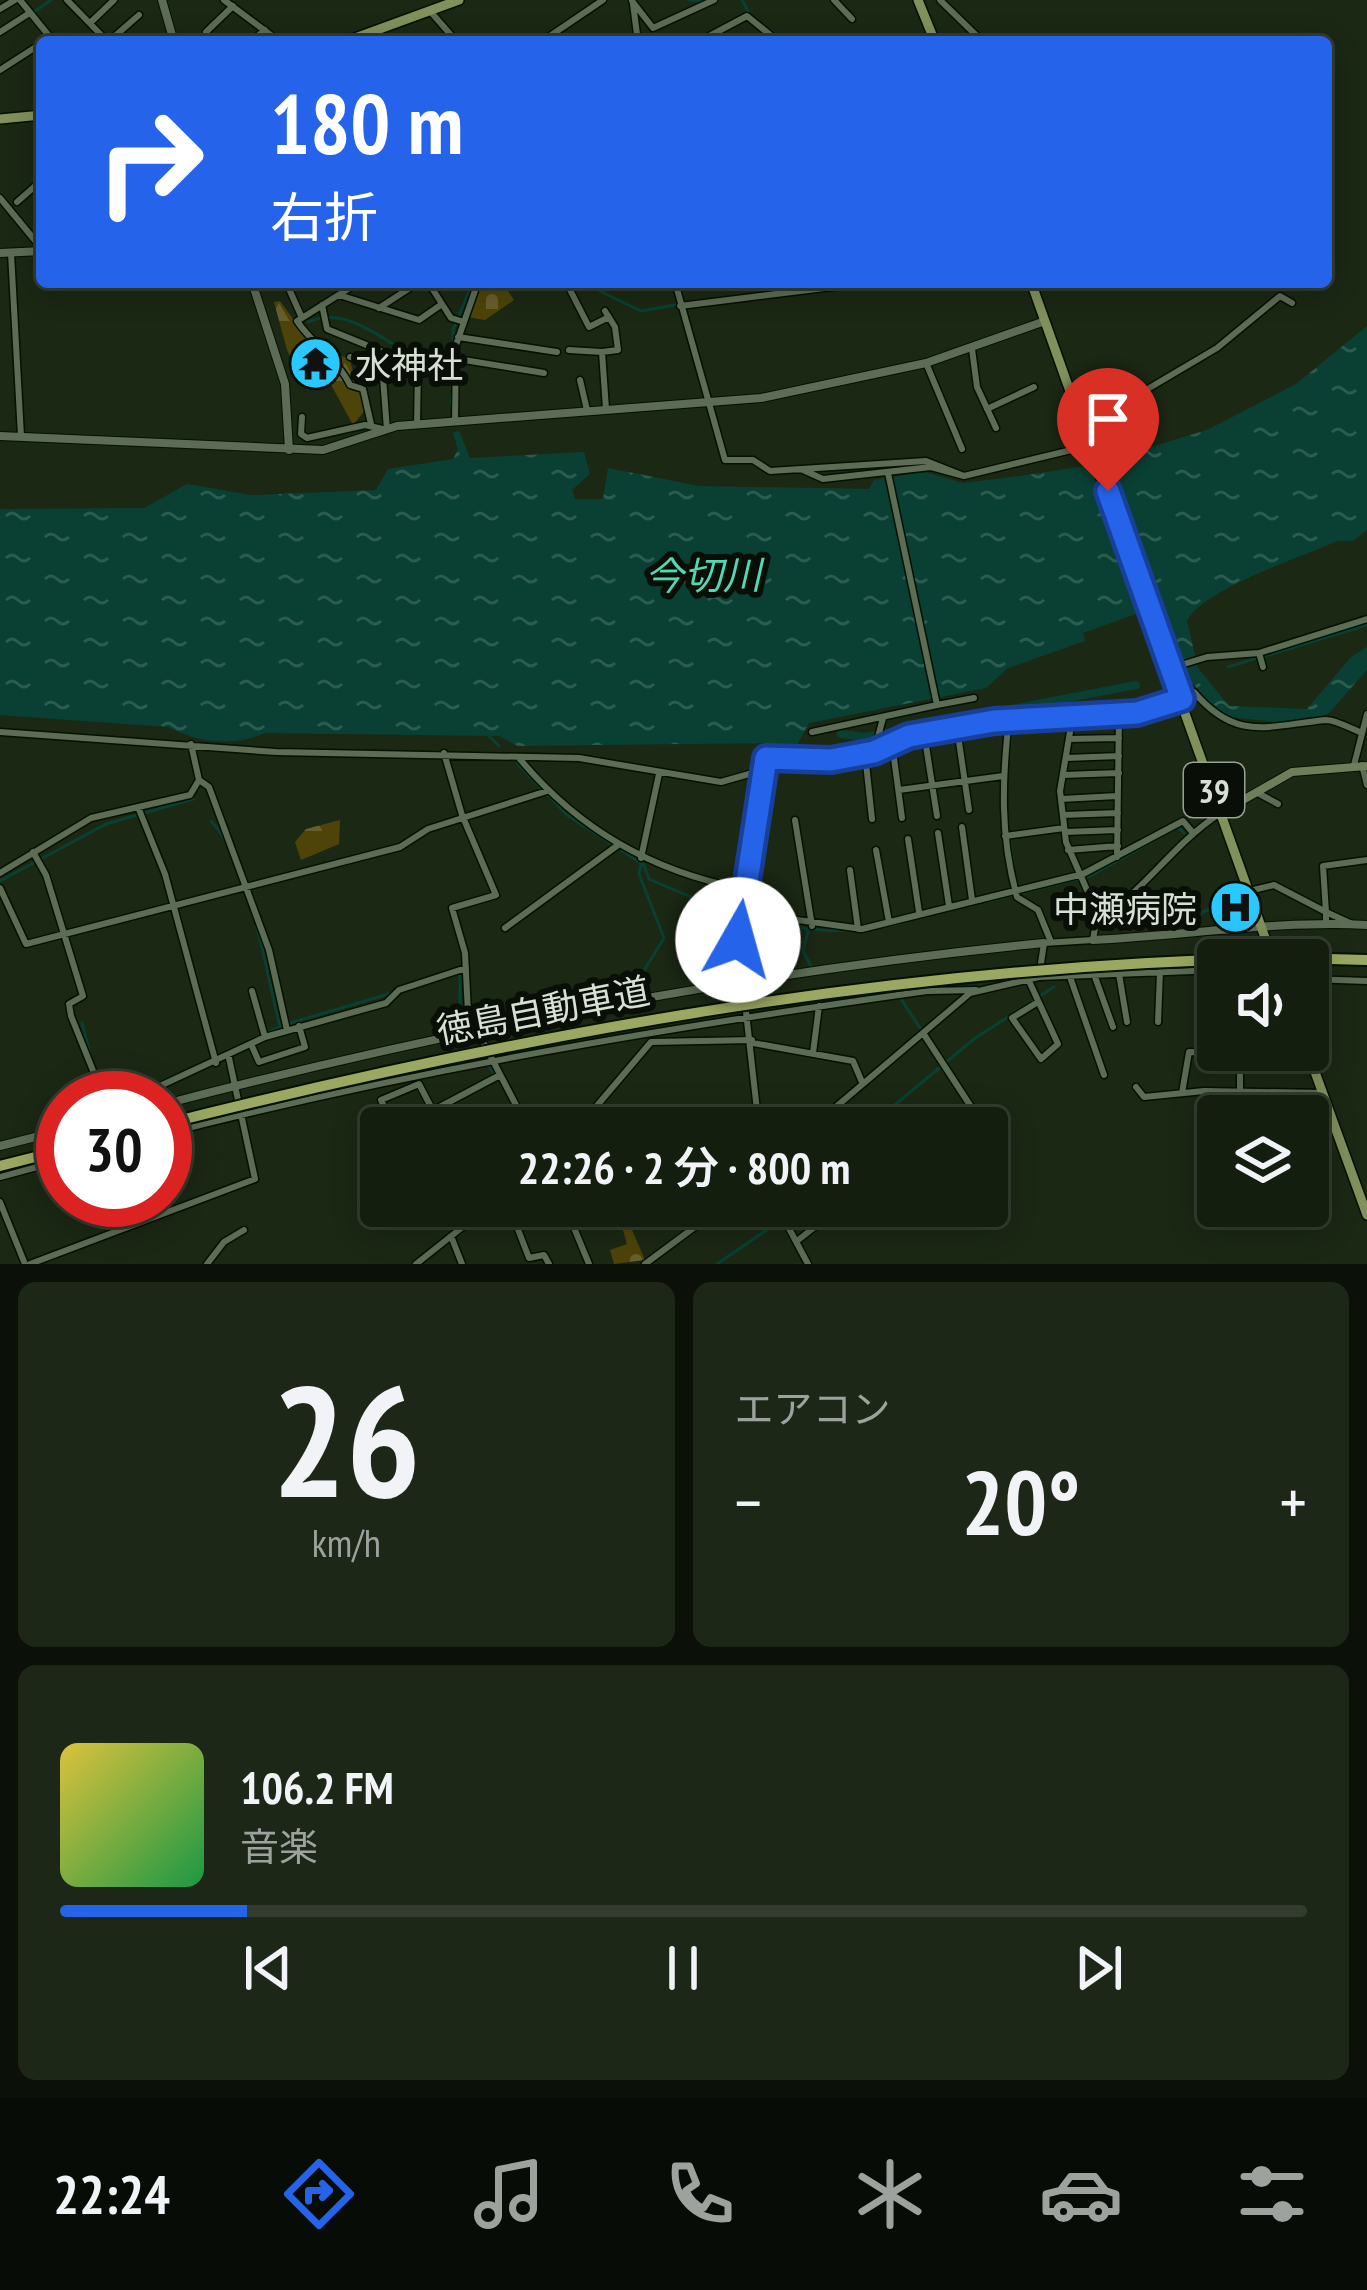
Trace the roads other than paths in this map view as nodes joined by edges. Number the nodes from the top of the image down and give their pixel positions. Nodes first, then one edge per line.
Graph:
1 (17, 0) edge
2 (113, 0) edge
3 (162, 0) edge
4 (224, 0) edge
5 (459, 0) edge
6 (603, 0) edge
7 (714, 0) edge
8 (834, 0) edge
9 (918, 0) edge
10 (940, 0) edge
11 (71, 1) edge
12 (632, 1) edge
13 (233, 6) junction
14 (0, 9) edge
15 (430, 11) junction
16 (28, 14) junction
17 (139, 16) dead end
18 (852, 19) dead end
19 (89, 23) junction
20 (265, 29) junction
21 (0, 32) edge
22 (206, 32) dead end
23 (44, 36) edge
24 (102, 36) edge
25 (115, 36) edge
26 (173, 36) edge
27 (257, 36) edge
28 (273, 36) edge
29 (361, 36) edge
30 (452, 36) edge
31 (550, 36) edge
32 (637, 36) edge
33 (709, 36) edge
34 (772, 36) edge
35 (932, 36) edge
36 (977, 36) edge
37 (36, 48) edge
38 (0, 70) edge
39 (36, 116) edge
40 (0, 119) edge
41 (36, 185) edge
42 (0, 198) edge
43 (17, 202) dead end
44 (36, 243) edge
45 (36, 250) edge
46 (5, 253) edge
47 (258, 288) edge
48 (290, 288) edge
49 (349, 288) edge
50 (414, 288) edge
51 (429, 288) edge
52 (475, 288) edge
53 (569, 288) edge
54 (676, 288) edge
55 (836, 288) edge
56 (1034, 288) edge
57 (824, 290) joint
58 (339, 295) junction
59 (1292, 303) dead end
60 (442, 304) junction
61 (322, 305) junction
62 (680, 306) junction
63 (379, 308) junction
64 (302, 318) junction
65 (1047, 320) junction
66 (461, 321) junction
67 (458, 337) junction
68 (518, 347) junction
69 (971, 349) junction
70 (569, 350) dead end
71 (557, 352) dead end
72 (602, 352) junction
73 (350, 357) dead end
74 (458, 359) junction
75 (383, 362) junction
76 (926, 363) junction
77 (418, 368) junction
78 (514, 368) junction
79 (544, 373) dead end
80 (580, 380) dead end
81 (1034, 387) dead end
82 (706, 406) junction
83 (987, 410) junction
84 (607, 413) junction
85 (588, 414) junction
86 (302, 418) dead end
87 (455, 422) junction
88 (371, 424) junction
89 (417, 424) junction
90 (1084, 426) junction
91 (996, 428) dead end
92 (386, 430) junction
93 (0, 436) edge
94 (21, 436) junction
95 (1092, 447) junction
96 (962, 448) dead end
97 (289, 450) junction
98 (797, 469) junction
99 (888, 475) junction
100 (964, 476) junction
101 (1367, 620) edge
102 (1174, 667) junction
103 (974, 698) dead end
104 (1182, 698) junction
105 (937, 704) junction
106 (1119, 714) junction
107 (1367, 714) edge
108 (883, 718) junction
109 (1009, 719) junction
110 (1072, 720) junction
111 (957, 728) junction
112 (812, 731) dead end
113 (0, 733) edge
114 (1362, 733) junction
115 (924, 734) junction
116 (1119, 738) junction
117 (1069, 739) junction
118 (892, 743) junction
119 (191, 744) junction
120 (444, 752) junction
121 (869, 753) junction
122 (1119, 756) junction
123 (519, 758) junction
124 (1066, 758) junction
125 (1361, 765) edge
126 (763, 770) junction
127 (1119, 773) junction
128 (659, 774) junction
129 (1063, 775) junction
130 (1003, 776) junction
131 (199, 780) junction
132 (964, 781) junction
133 (1367, 785) edge
134 (932, 786) junction
135 (899, 790) junction
136 (544, 792) junction
137 (1256, 792) junction
138 (1118, 796) junction
139 (1061, 799) junction
140 (1278, 804) dead end
141 (969, 810) dead end
142 (140, 811) junction
143 (1222, 812) junction
144 (1118, 813) junction
145 (1063, 815) junction
146 (937, 817) dead end
147 (902, 818) dead end
148 (872, 819) dead end
149 (465, 820) junction
150 (795, 820) dead end
151 (962, 827) dead end
152 (1064, 830) junction
153 (1118, 830) junction
154 (938, 833) dead end
155 (1193, 833) junction
156 (1008, 836) junction
157 (908, 839) dead end
158 (617, 846) junction
159 (1118, 847) junction
160 (876, 850) dead end
161 (1067, 850) junction
162 (32, 852) junction
163 (1118, 856) junction
164 (641, 858) junction
165 (1367, 860) edge
166 (850, 870) dead end
167 (0, 873) edge
168 (1084, 877) junction
169 (0, 888) edge
170 (245, 890) junction
171 (744, 890) junction
172 (1249, 891) junction
173 (1016, 894) junction
174 (972, 901) junction
175 (174, 907) junction
176 (949, 907) junction
177 (919, 914) junction
178 (741, 916) junction
179 (1326, 917) junction
180 (1100, 920) junction
181 (889, 922) junction
182 (1367, 925) edge
183 (812, 926) junction
184 (505, 928) dead end
185 (858, 929) junction
186 (1263, 929) junction
187 (64, 934) junction
188 (1267, 939) edge
189 (1093, 940) junction
190 (1048, 942) junction
191 (1329, 959) edge
192 (1197, 960) edge
193 (1367, 960) edge
194 (466, 968) junction
195 (1197, 971) edge
196 (1160, 973) junction
197 (1119, 974) junction
198 (1095, 976) junction
199 (1039, 977) junction
200 (1070, 977) junction
201 (740, 979) junction
202 (1329, 980) edge
203 (1029, 981) junction
204 (1367, 981) edge
205 (976, 989) junction
206 (252, 991) dead end
207 (1036, 999) junction
208 (819, 1006) junction
209 (743, 1015) junction
210 (1127, 1022) dead end
211 (1158, 1022) dead end
212 (286, 1026) junction
213 (299, 1027) junction
214 (1113, 1027) dead end
215 (478, 1031) junction
216 (264, 1034) junction
217 (629, 1034) junction
218 (923, 1034) junction
219 (753, 1042) junction
220 (251, 1044) junction
221 (644, 1049) junction
222 (1197, 1052) edge
223 (813, 1053) junction
224 (230, 1058) junction
225 (492, 1059) junction
226 (216, 1060) junction
227 (93, 1071) edge
228 (192, 1071) edge
229 (1240, 1071) edge
230 (1314, 1071) edge
231 (500, 1075) junction
232 (1104, 1075) dead end
233 (862, 1082) junction
234 (236, 1085) junction
235 (1136, 1087) dead end
236 (1240, 1090) junction
237 (1211, 1091) junction
238 (1182, 1093) junction
239 (1323, 1093) junction
240 (1210, 1095) edge
241 (192, 1097) edge
242 (385, 1107) edge
243 (431, 1107) edge
244 (447, 1107) edge
245 (517, 1107) edge
246 (596, 1107) edge
247 (758, 1107) edge
248 (834, 1107) edge
249 (971, 1107) edge
250 (239, 1115) junction
251 (192, 1118) edge
252 (192, 1127) edge
253 (36, 1137) edge
254 (0, 1146) edge
255 (36, 1157) edge
256 (0, 1166) edge
257 (36, 1167) edge
258 (0, 1177) edge
259 (0, 1202) edge
260 (1367, 1215) edge
261 (463, 1227) edge
262 (517, 1227) edge
263 (574, 1227) edge
264 (694, 1227) edge
265 (789, 1227) edge
266 (815, 1227) edge
267 (244, 1230) dead end
268 (451, 1237) junction
269 (797, 1240) junction
270 (27, 1264) edge
271 (207, 1264) edge
272 (416, 1264) edge
273 (462, 1264) edge
274 (549, 1264) edge
275 (589, 1264) edge
276 (644, 1264) edge
277 (808, 1264) edge

1 - 14 street
1 - 16 street
2 - 19 street
3 - 26 street
4 - 13 street
5 - 15 main road
6 - 31 street
7 - 12 street
8 - 18 street
9 - 35 main road
10 - 36 street
11 - 19 street
12 - 32 street
13 - 20 street
13 - 22 street
15 - 29 main road
15 - 30 street
16 - 21 street
16 - 23 street
17 - 25 street
19 - 24 street
20 - 27 street
20 - 28 street
33 - 34 street
37 - 38 street
39 - 40 main road
41 - 43 street
42 - 44 street
45 - 46 street
46 - 94 street
47 - 97 street
48 - 64 street
49 - 58 street
50 - 63 street
51 - 60 street
52 - 66 street
53 - 72 street
54 - 62 street
55 - 57 street
56 - 65 main road, 39
57 - 62 street
58 - 61 street
58 - 63 street
59 - 90 street
60 - 63 street
60 - 66 street
61 - 64 street
61 - 75 street
62 - 82 street
64 - 88 street
65 - 69 street
65 - 90 main road, 39
66 - 67 street
67 - 68 street
67 - 74 street
68 - 71 street
68 - 78 street
69 - 76 street
69 - 83 street
70 - 72 street
72 - 84 street
73 - 75 street
74 - 77 street
74 - 78 street
74 - 87 street
75 - 77 street
75 - 92 street
76 - 82 street
76 - 96 street
77 - 89 street
78 - 79 street
80 - 85 street
81 - 83 street
82 - 84 street
82 - 98 street
83 - 91 street
84 - 85 street
85 - 87 street
86 - 88 street
87 - 89 street
88 - 92 street
89 - 92 street
90 - 95 main road, 39
92 - 97 street
93 - 94 street
94 - 97 street
95 - 100 street
95 - 102 main road, 39
98 - 99 street
98 - 100 street
99 - 100 street
99 - 105 street
101 - 102 street
102 - 104 main road, 39
103 - 105 street
104 - 106 street
104 - 114 street
104 - 143 main road, 39
105 - 108 street
106 - 110 street
106 - 116 street
107 - 114 street
108 - 112 street
108 - 121 street
109 - 110 street
109 - 111 street
109 - 130 street
110 - 117 street
111 - 115 street
111 - 132 street
113 - 119 street
114 - 125 street
115 - 118 street
115 - 134 street
116 - 117 street
116 - 122 street
117 - 124 street
118 - 121 street
118 - 135 street
119 - 120 street
119 - 131 street
120 - 123 street
120 - 149 street
121 - 126 street
121 - 148 street
122 - 124 street
122 - 127 street
123 - 128 street
123 - 136 street
124 - 129 street
125 - 133 street
125 - 137 main road
126 - 128 street
126 - 171 street
127 - 129 street
127 - 138 street
128 - 164 street
129 - 139 street
130 - 132 street
130 - 156 street
131 - 142 street
131 - 170 street
132 - 134 street
132 - 141 street
134 - 135 street
134 - 146 street
135 - 147 street
136 - 149 street
136 - 158 street
137 - 140 street
137 - 143 main road
138 - 139 street
138 - 144 street
139 - 145 street
142 - 162 street
142 - 175 street
143 - 155 street
143 - 172 main road, 39
144 - 145 street
144 - 153 street
145 - 152 street
149 - 170 street
149 - 194 street
150 - 183 street
151 - 174 street
152 - 153 street
152 - 156 street
152 - 161 street
153 - 159 street
154 - 176 street
155 - 163 street
155 - 180 street
156 - 173 street
157 - 177 street
158 - 164 street
158 - 184 street
159 - 161 street
159 - 163 street
160 - 181 street
161 - 168 street
162 - 167 street
162 - 187 street
163 - 168 street
164 - 171 street
165 - 179 street
166 - 185 street
168 - 173 street
168 - 180 street
169 - 187 street
170 - 175 street
170 - 212 street
171 - 178 street
172 - 179 street
172 - 186 main road, 39
173 - 174 street
173 - 190 street
174 - 176 street
175 - 187 street
175 - 226 street
176 - 177 street
177 - 181 street
178 - 183 street
178 - 201 street
179 - 182 street
179 - 186 street
180 - 189 street
181 - 185 street
183 - 185 street
186 - 188 main road, 39
186 - 189 street
187 - 227 street
189 - 190 street
190 - 199 street
190 - 201 street
191 - 193 highway, 徳島自動車道
192 - 251 highway, 徳島自動車道, bridge
194 - 213 street
194 - 215 street
195 - 196 street
196 - 197 street
196 - 211 street
197 - 198 street
197 - 210 street
198 - 200 street
198 - 214 street
199 - 200 street
199 - 203 street
200 - 232 street
201 - 209 street
201 - 215 street
202 - 204 street
203 - 205 street
203 - 207 street
205 - 208 street
205 - 218 street
206 - 216 street
207 - 207 street
208 - 209 street
208 - 223 street
209 - 217 street
209 - 219 street
212 - 213 street
212 - 216 street
213 - 220 street
215 - 225 street
215 - 234 street
216 - 220 street
217 - 221 street
217 - 225 street
218 - 233 street
218 - 249 street
219 - 221 street
219 - 223 street
219 - 247 street
220 - 224 street
221 - 246 street
222 - 238 street
223 - 233 street
224 - 226 street
224 - 234 street
225 - 231 street
225 - 250 street
226 - 228 street
229 - 236 street
230 - 239 main road
231 - 244 street
231 - 245 street
233 - 248 street
234 - 241 street
234 - 250 street
235 - 238 street
236 - 237 street
236 - 239 street
237 - 238 street
237 - 240 street
239 - 260 main road
242 - 243 street
250 - 252 street
250 - 270 street
253 - 254 street
255 - 256 highway
257 - 258 street
259 - 270 street
261 - 268 street
262 - 274 street
263 - 275 street
264 - 276 street
265 - 269 street
266 - 269 street
267 - 271 street
268 - 272 street
268 - 273 street
269 - 277 street

